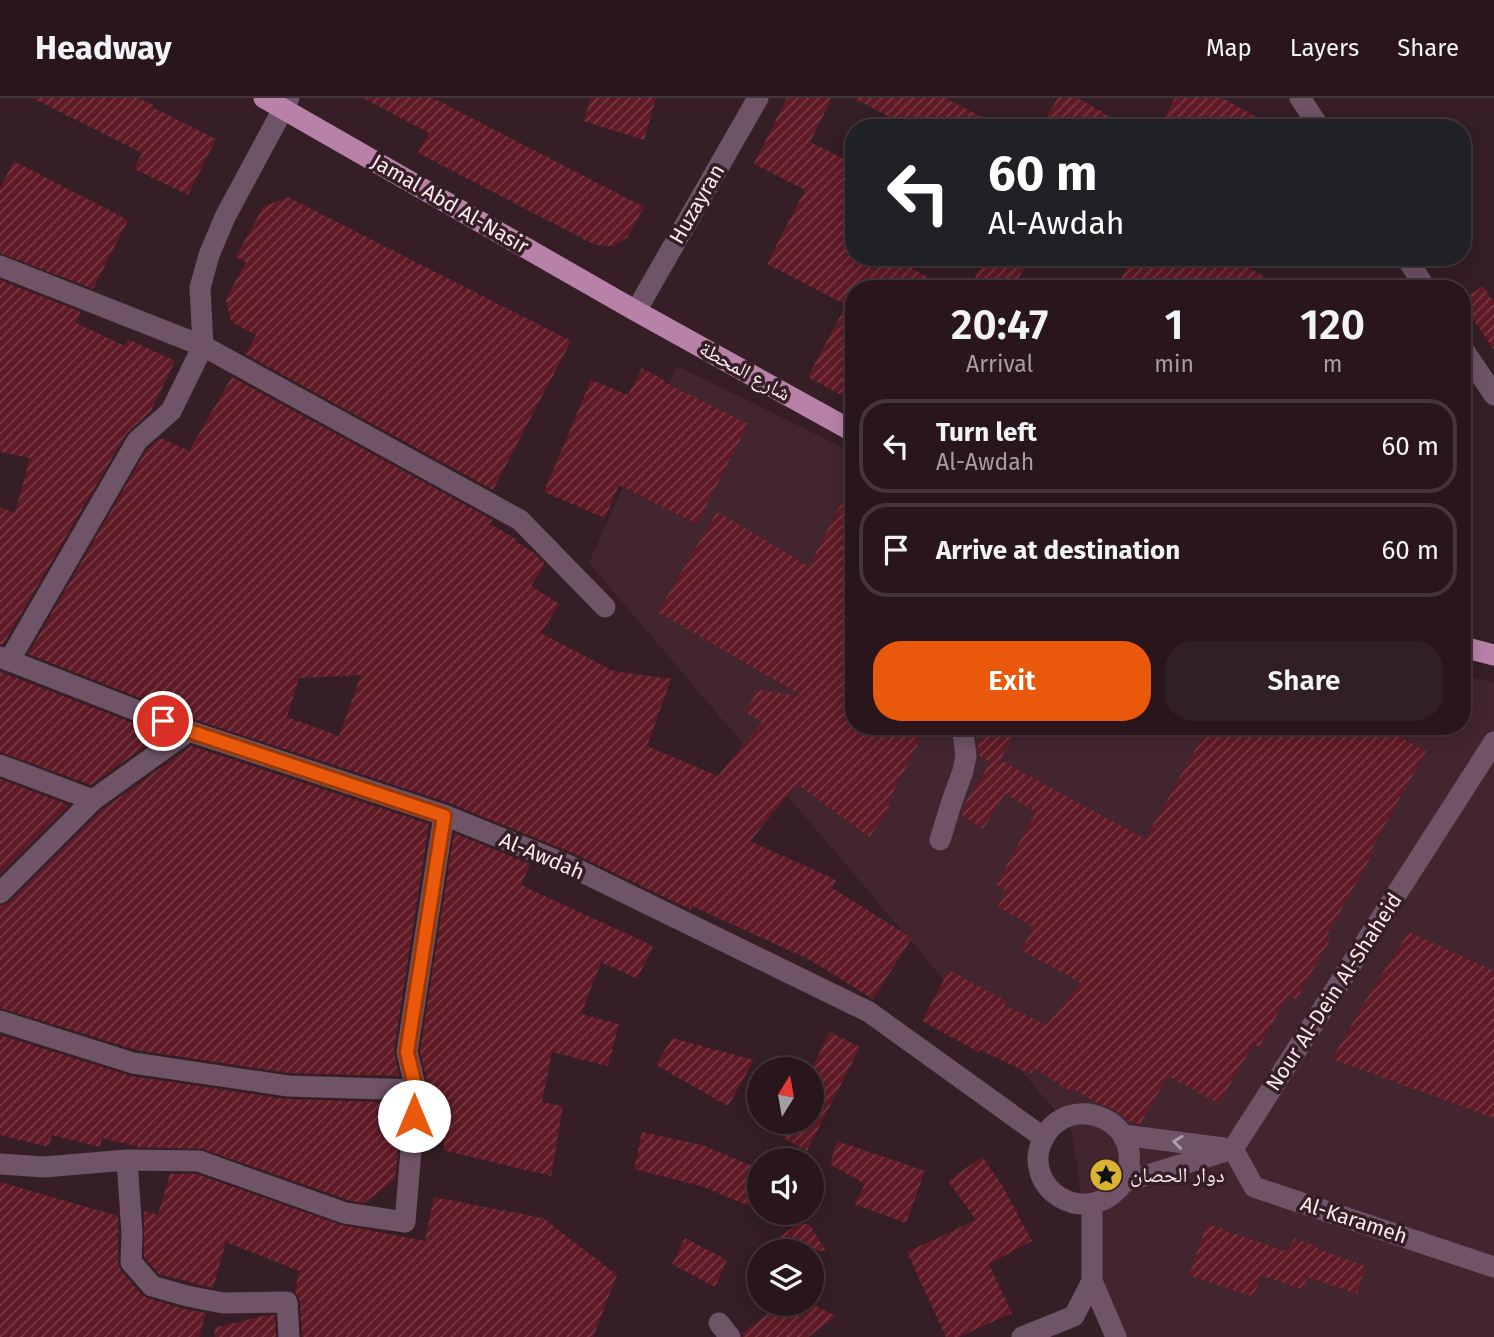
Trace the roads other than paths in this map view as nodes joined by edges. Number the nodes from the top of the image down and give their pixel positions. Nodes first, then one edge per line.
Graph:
1 (264, 98) edge
2 (758, 98) edge
3 (1300, 98) edge
4 (286, 103) edge
5 (1314, 119) edge
6 (0, 266) edge
7 (636, 311) junction
8 (203, 346) junction
9 (1471, 361) edge
10 (1494, 394) edge
11 (845, 427) edge
12 (605, 607) dead end
13 (1471, 649) edge
14 (1494, 655) edge
15 (4, 659) edge
16 (189, 731) junction
17 (963, 735) edge
18 (1494, 742) edge
19 (0, 765) edge
20 (93, 800) junction
21 (444, 816) junction
22 (940, 839) dead end
23 (0, 893) edge
24 (0, 1021) edge
25 (416, 1090) junction
26 (1124, 1136) junction
27 (1044, 1138) junction
28 (1233, 1149) junction
29 (127, 1160) junction
30 (0, 1164) edge
31 (1124, 1182) junction
32 (1092, 1204) junction
33 (1494, 1267) edge
34 (1092, 1281) junction
35 (289, 1337) edge
36 (1022, 1337) edge
37 (1116, 1337) edge

1 - 4 main road, Jamal Abd Al-Nasir
2 - 7 street, Huzayran
3 - 5 street
4 - 7 main road, Jamal Abd Al-Nasir
4 - 8 street
6 - 8 street
7 - 11 main road, شارع المحطة
8 - 12 street
8 - 15 street
9 - 10 street
13 - 14 main road
15 - 16 street, Al-Awdah
16 - 20 street
16 - 21 street, Al-Awdah
17 - 22 street
18 - 28 street, Nour Al-Dein Al-Shaheid
19 - 20 street
20 - 23 street
21 - 25 street
21 - 27 street, Al-Awdah
24 - 25 street
25 - 29 street
26 - 27 street
28 -> 26 street
26 - 31 street
27 - 32 street
28 - 31 street
28 - 33 street, Al-Karameh
29 - 30 street
29 - 35 street
31 - 32 street
32 - 34 street
34 - 36 street
34 - 37 street

